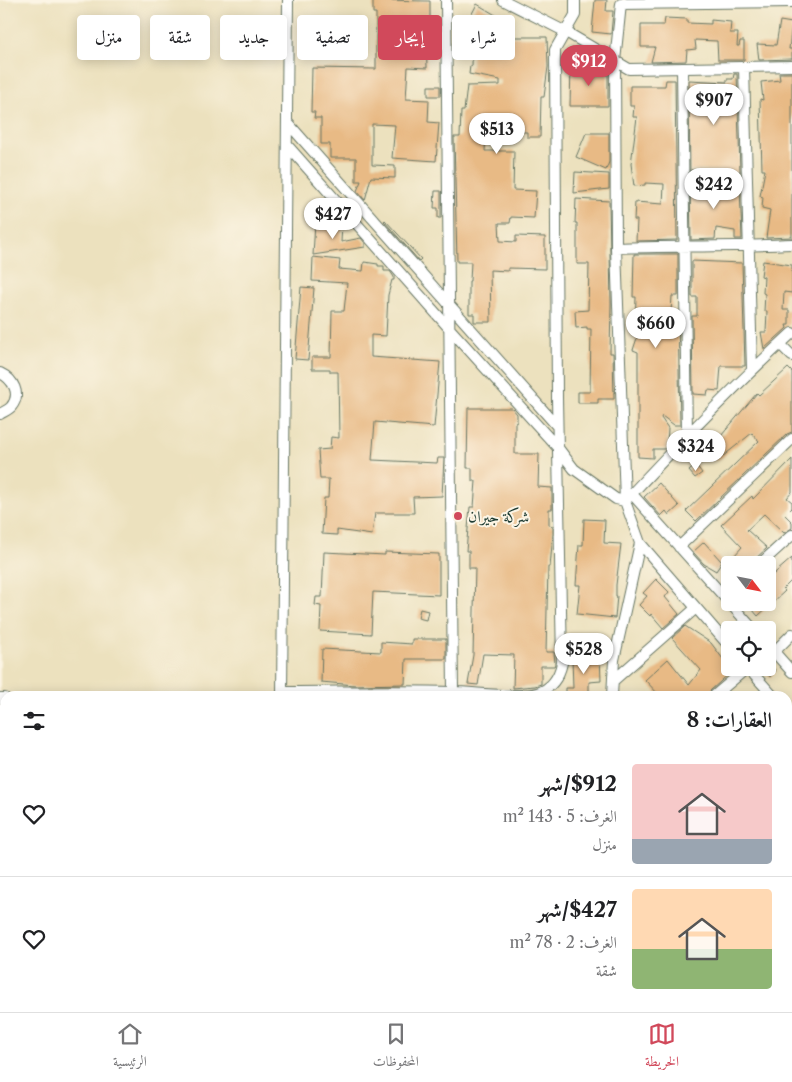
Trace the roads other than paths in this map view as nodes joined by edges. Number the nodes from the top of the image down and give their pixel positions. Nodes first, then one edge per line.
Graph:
1 (288, 0) edge
2 (446, 0) edge
3 (503, 0) edge
4 (575, 0) edge
5 (621, 2) edge
6 (792, 2) edge
7 (566, 32) junction
8 (615, 61) junction
9 (792, 66) edge
10 (744, 67) junction
11 (682, 68) junction
12 (287, 122) junction
13 (287, 145) junction
14 (792, 244) edge
15 (685, 246) junction
16 (749, 246) junction
17 (616, 248) junction
18 (402, 252) junction
19 (384, 256) junction
20 (449, 306) junction
21 (464, 323) junction
22 (449, 324) junction
23 (792, 333) edge
24 (780, 344) junction
25 (792, 356) edge
26 (752, 369) junction
27 (0, 373) edge
28 (0, 414) edge
29 (557, 426) junction
30 (687, 435) junction
31 (792, 439) edge
32 (558, 448) junction
33 (629, 497) junction
34 (792, 535) edge
35 (640, 543) junction
36 (679, 547) junction
37 (769, 556) edge
38 (721, 589) edge
39 (696, 608) junction
40 (739, 611) edge
41 (747, 621) edge
42 (792, 634) edge
43 (721, 637) edge
44 (776, 645) edge
45 (776, 655) edge
46 (792, 672) edge
47 (738, 676) edge
48 (754, 676) edge
49 (613, 681) junction
50 (282, 691) edge
51 (452, 691) edge
52 (541, 691) edge
53 (612, 691) edge
54 (720, 691) edge
55 (768, 691) edge

1 - 12 street
2 - 20 street
3 - 7 street
4 - 7 street
5 - 6 street
5 - 8 street
7 - 8 street
7 - 29 street
8 - 11 street
8 - 17 street
9 - 10 street
10 - 11 street
10 - 16 street
11 - 15 street
12 - 13 street
12 - 18 street
13 - 19 street
13 - 50 street
14 - 16 street
15 - 16 street
15 - 17 street
15 - 30 street
16 - 26 street
17 - 33 street
18 - 19 street
18 - 20 street
19 - 22 street
20 - 21 street
20 - 22 street
21 - 22 street
21 - 29 street
22 - 32 street
22 - 51 street
23 - 24 street
24 - 25 street
24 - 26 street
26 - 30 street
27 - 28 street
29 - 32 street
30 - 33 street
31 - 36 street
32 - 33 street
32 - 52 street
33 - 35 street
33 - 36 street
34 - 37 street
35 - 39 street
35 - 49 street
36 - 38 street
39 - 43 street
39 - 49 street
40 - 41 street
42 - 44 street
45 - 46 street
47 - 54 street
48 - 55 street
49 - 53 street

